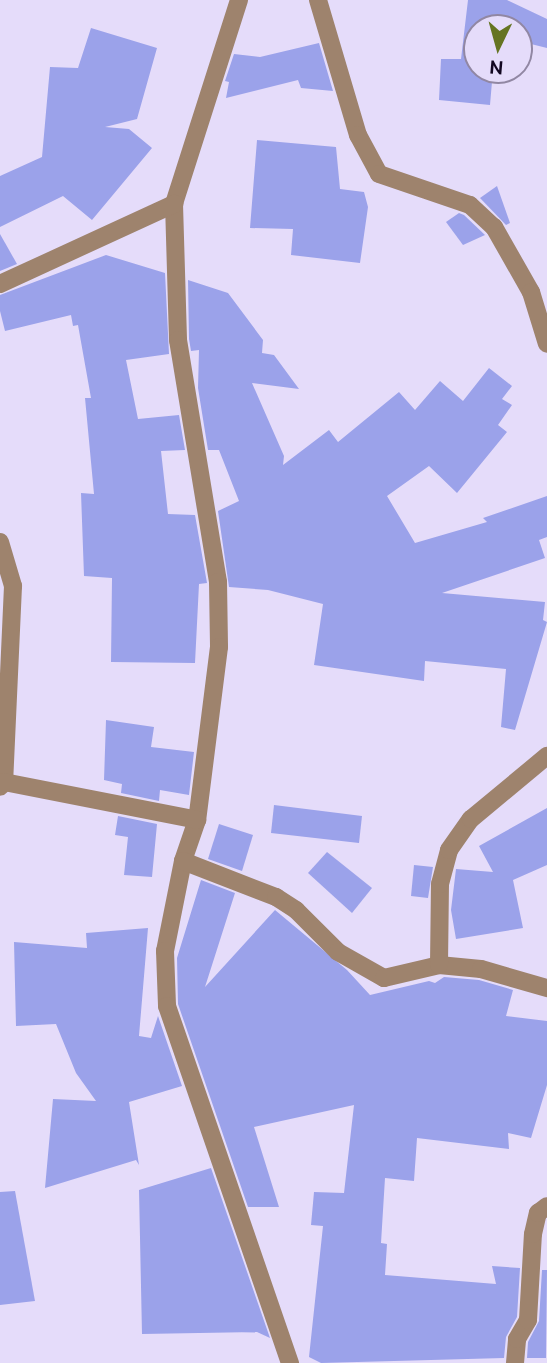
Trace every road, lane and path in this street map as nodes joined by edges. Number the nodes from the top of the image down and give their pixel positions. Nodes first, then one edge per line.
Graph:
1 (239, 0) edge
2 (318, 0) edge
3 (174, 204) junction
4 (0, 284) edge
5 (547, 344) edge
6 (0, 542) edge
7 (547, 756) edge
8 (2, 784) edge
9 (197, 820) junction
10 (183, 862) junction
11 (439, 965) junction
12 (547, 988) edge
13 (547, 1206) edge
14 (290, 1363) edge
15 (516, 1363) edge

1 - 3 street
2 - 5 street
3 - 4 street
3 - 9 street
6 - 8 street
7 - 11 street
8 - 9 street
9 - 10 street
10 - 11 street
10 - 14 street
11 - 12 street
13 - 15 street

